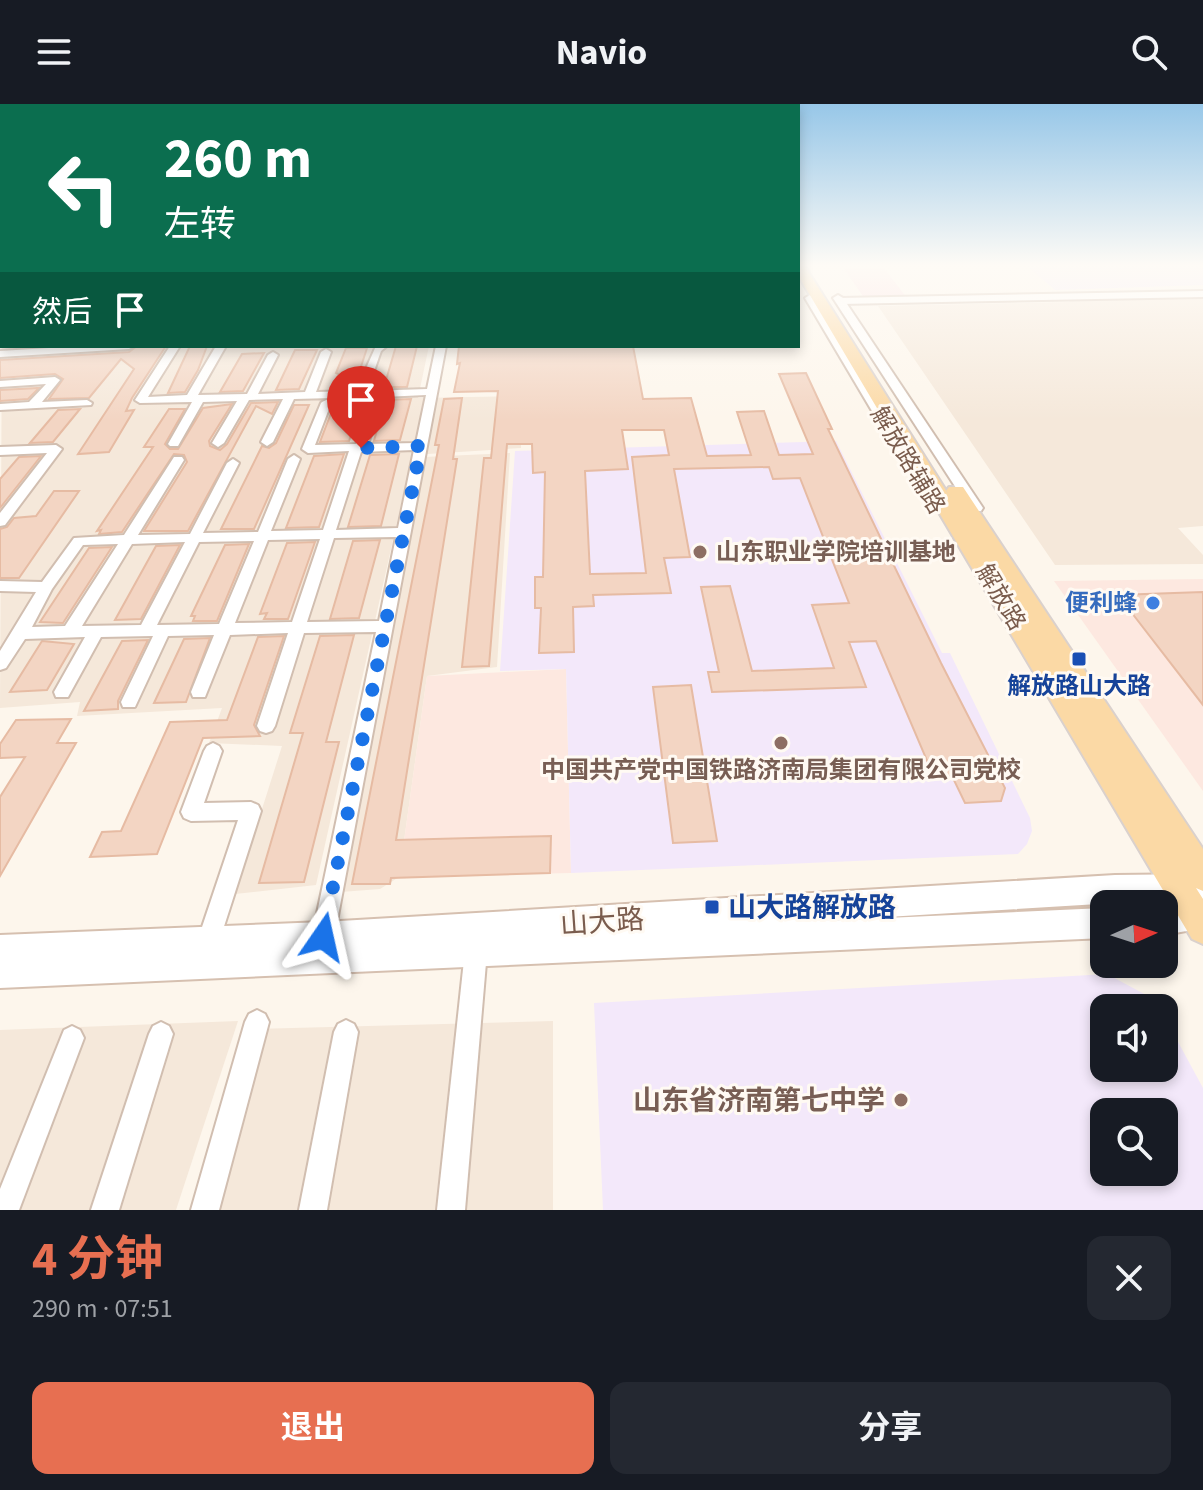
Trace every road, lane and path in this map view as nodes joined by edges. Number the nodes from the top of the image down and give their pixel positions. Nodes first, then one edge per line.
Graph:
1 (839, 317) edge
2 (840, 317) edge
3 (80, 348) edge
4 (174, 348) edge
5 (220, 348) edge
6 (380, 348) edge
7 (441, 348) edge
8 (36, 349) edge
9 (0, 352) edge
10 (326, 352) dead end
11 (273, 355) dead end
12 (0, 384) edge
13 (432, 392) junction
14 (360, 394) junction
15 (309, 395) junction
16 (290, 396) junction
17 (248, 397) junction
18 (378, 397) junction
19 (196, 398) junction
20 (87, 403) dead end
21 (33, 405) junction
22 (0, 407) edge
23 (267, 442) dead end
24 (218, 443) dead end
25 (174, 444) dead end
26 (421, 446) junction
27 (359, 448) junction
28 (1, 452) edge
29 (294, 459) dead end
30 (178, 460) dead end
31 (233, 463) dead end
32 (2, 517) edge
33 (404, 532) junction
34 (328, 534) junction
35 (262, 535) junction
36 (195, 537) junction
37 (131, 538) junction
38 (0, 586) edge
39 (46, 587) junction
40 (385, 626) junction
41 (297, 628) junction
42 (225, 629) junction
43 (155, 631) junction
44 (70, 632) junction
45 (96, 632) junction
46 (21, 633) junction
47 (1074, 657) dead end
48 (0, 664) edge
49 (62, 692) dead end
50 (199, 692) dead end
51 (129, 702) dead end
52 (266, 726) dead end
53 (213, 751) dead end
54 (1193, 904) edge
55 (1090, 924) edge
56 (323, 937) junction
57 (208, 942) junction
58 (476, 951) junction
59 (2, 972) edge
60 (257, 1022) dead end
61 (346, 1032) dead end
62 (161, 1034) dead end
63 (72, 1038) dead end
64 (5, 1210) edge
65 (105, 1210) edge
66 (205, 1210) edge
67 (313, 1210) edge
68 (451, 1210) edge

1 - 54 main road, 解放路
2 - 47 street, 解放路辅路
3 - 8 street
4 - 19 street
5 - 19 street
6 - 14 street
7 - 13 street
8 - 9 street
10 - 15 street
11 - 17 street
12 - 21 street
13 - 18 street
13 - 26 street
14 - 15 street
14 - 18 street
15 - 16 street
16 - 17 street
16 - 23 street
17 - 19 street
17 - 24 street
18 - 27 street
18 - 27 street
19 - 25 street
20 - 21 street
21 - 22 street
26 - 27 street
26 - 33 street
27 - 34 street
28 - 32 street
29 - 35 street
30 - 37 street
31 - 36 street
33 - 34 street
33 - 40 street
34 - 35 street
34 - 41 street
35 - 36 street
35 - 42 street
36 - 37 street
36 - 43 street
37 - 39 street
37 - 44 street
38 - 39 street
39 - 46 street
40 - 41 street
40 - 56 street
41 - 42 street
41 - 52 street
42 - 43 street
42 - 50 street
43 - 45 street
43 - 51 street
44 - 45 street
44 - 46 street
45 - 49 street
46 - 48 street
53 - 57 street
54 - 56 main road, 山大路
55 - 58 main road, 山大路
56 - 57 main road, 山大路
57 - 59 main road, 山大路
58 - 59 main road, 山大路
58 - 68 street
60 - 66 street
61 - 67 street
62 - 65 street
63 - 64 street

